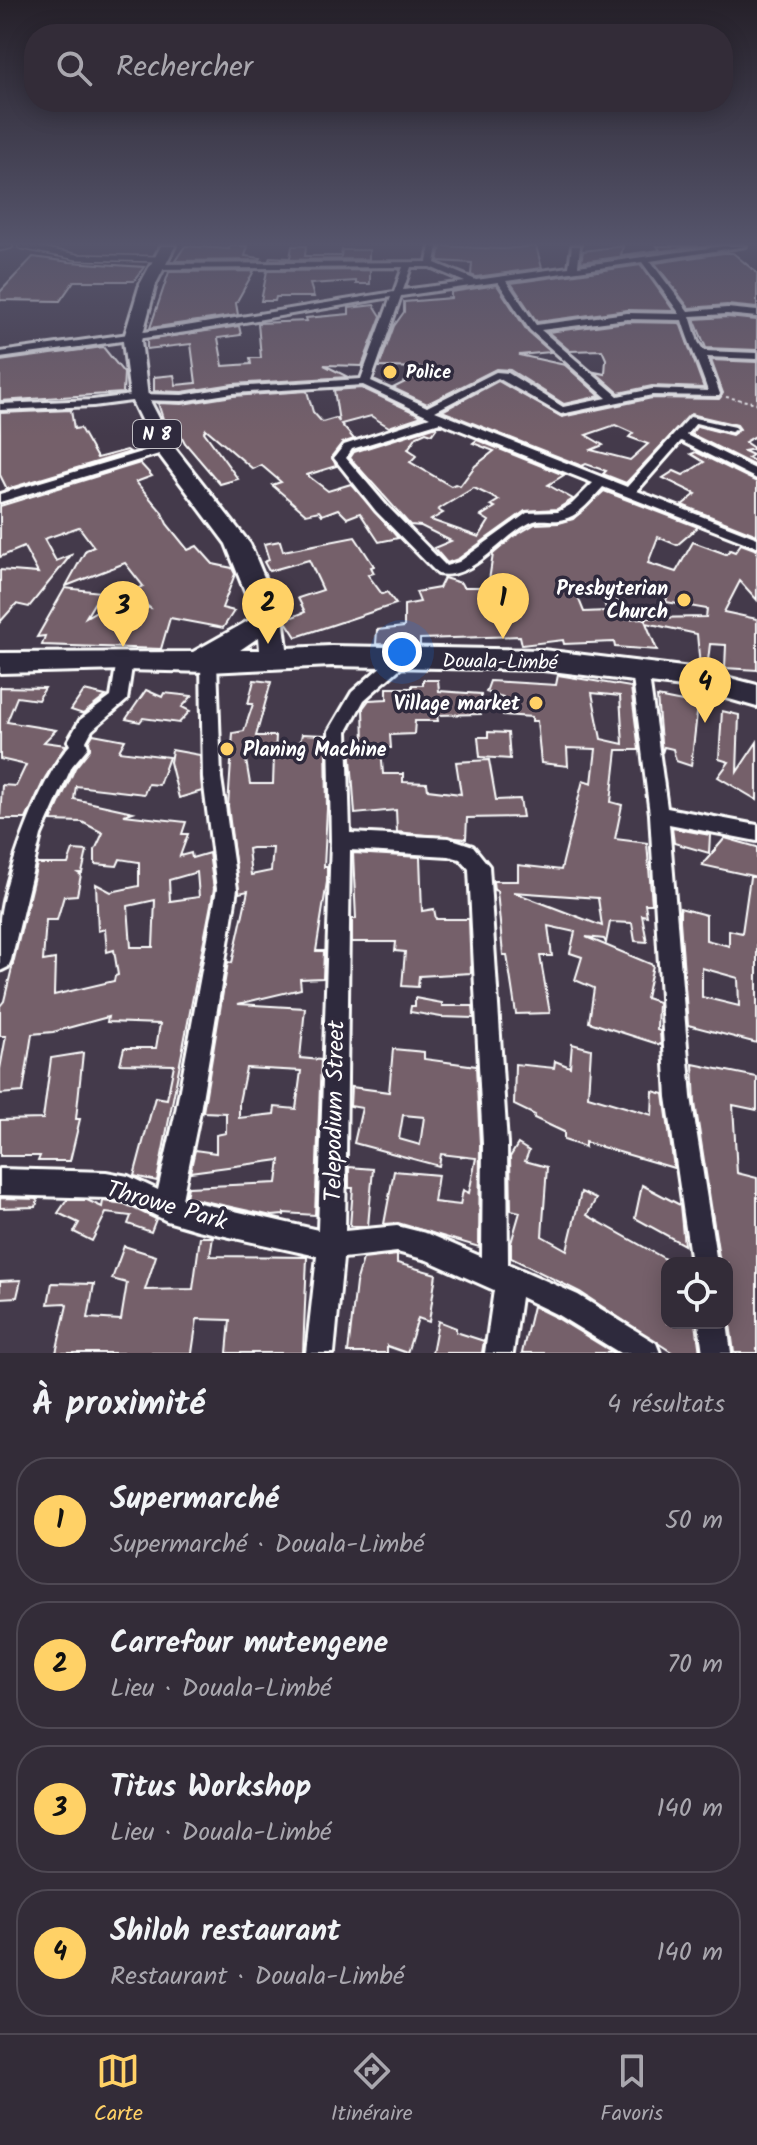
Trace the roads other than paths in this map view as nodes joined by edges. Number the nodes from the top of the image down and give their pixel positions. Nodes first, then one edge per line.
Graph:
1 (140, 309) edge
2 (300, 309) edge
3 (390, 309) edge
4 (520, 309) edge
5 (680, 309) edge
6 (757, 314) edge
7 (685, 316) junction
8 (533, 328) junction
9 (137, 335) junction
10 (701, 354) junction
11 (0, 355) edge
12 (757, 356) edge
13 (365, 382) junction
14 (701, 393) junction
15 (139, 397) junction
16 (617, 401) junction
17 (0, 407) edge
18 (426, 412) junction
19 (440, 418) junction
20 (694, 419) junction
21 (731, 429) dead end
22 (679, 436) junction
23 (165, 449) junction
24 (757, 475) edge
25 (601, 481) junction
26 (631, 491) junction
27 (0, 498) edge
28 (757, 543) edge
29 (263, 618) junction
30 (331, 656) junction
31 (264, 659) junction
32 (400, 659) junction
33 (125, 660) junction
34 (198, 662) junction
35 (0, 663) edge
36 (640, 670) junction
37 (757, 696) edge
38 (659, 814) junction
39 (757, 833) edge
40 (341, 841) junction
41 (0, 960) edge
42 (0, 1182) edge
43 (167, 1208) junction
44 (331, 1246) junction
45 (703, 1257) edge
46 (502, 1278) junction
47 (714, 1329) edge
48 (320, 1353) edge
49 (499, 1353) edge
50 (646, 1353) edge
51 (717, 1353) edge

1 - 9 highway, N 8
2 - 9 street
3 - 13 street
4 - 8 street
5 - 7 street
6 - 7 street
7 - 8 street
7 - 10 street
8 - 16 street
9 - 11 street
9 - 15 highway, N 8
10 - 12 street
10 - 14 street
13 - 15 street
13 - 18 street
14 - 16 street
14 - 20 street
15 - 17 street
15 - 23 highway, N 8
16 - 18 street
18 - 19 street
19 - 25 street
19 - 25 street
20 - 21 street
20 - 22 street
22 - 24 street
22 - 26 street
23 - 27 street
23 - 29 highway, N 8
25 - 26 street
26 - 28 street
29 - 30 highway
29 - 31 highway, N 8
29 - 34 highway
30 - 31 highway, Douala-Limbé
30 - 32 highway, Douala-Limbé
31 - 34 highway, Douala-Limbé
32 - 36 highway, Douala-Limbé
32 - 40 street, Telepodium Street
33 - 34 highway, Douala-Limbé
33 - 35 highway, Douala-Limbé
33 - 41 street
34 - 43 street
36 - 37 highway, Douala-Limbé
36 - 38 street
38 - 39 street
38 - 45 street
40 - 44 street, Telepodium Street
40 - 46 street
42 - 43 street, Throwe Park
43 - 44 street, Throwe Park
44 - 46 street
44 - 48 street, Telepodium Street
46 - 49 street
46 - 50 street
47 - 51 street

